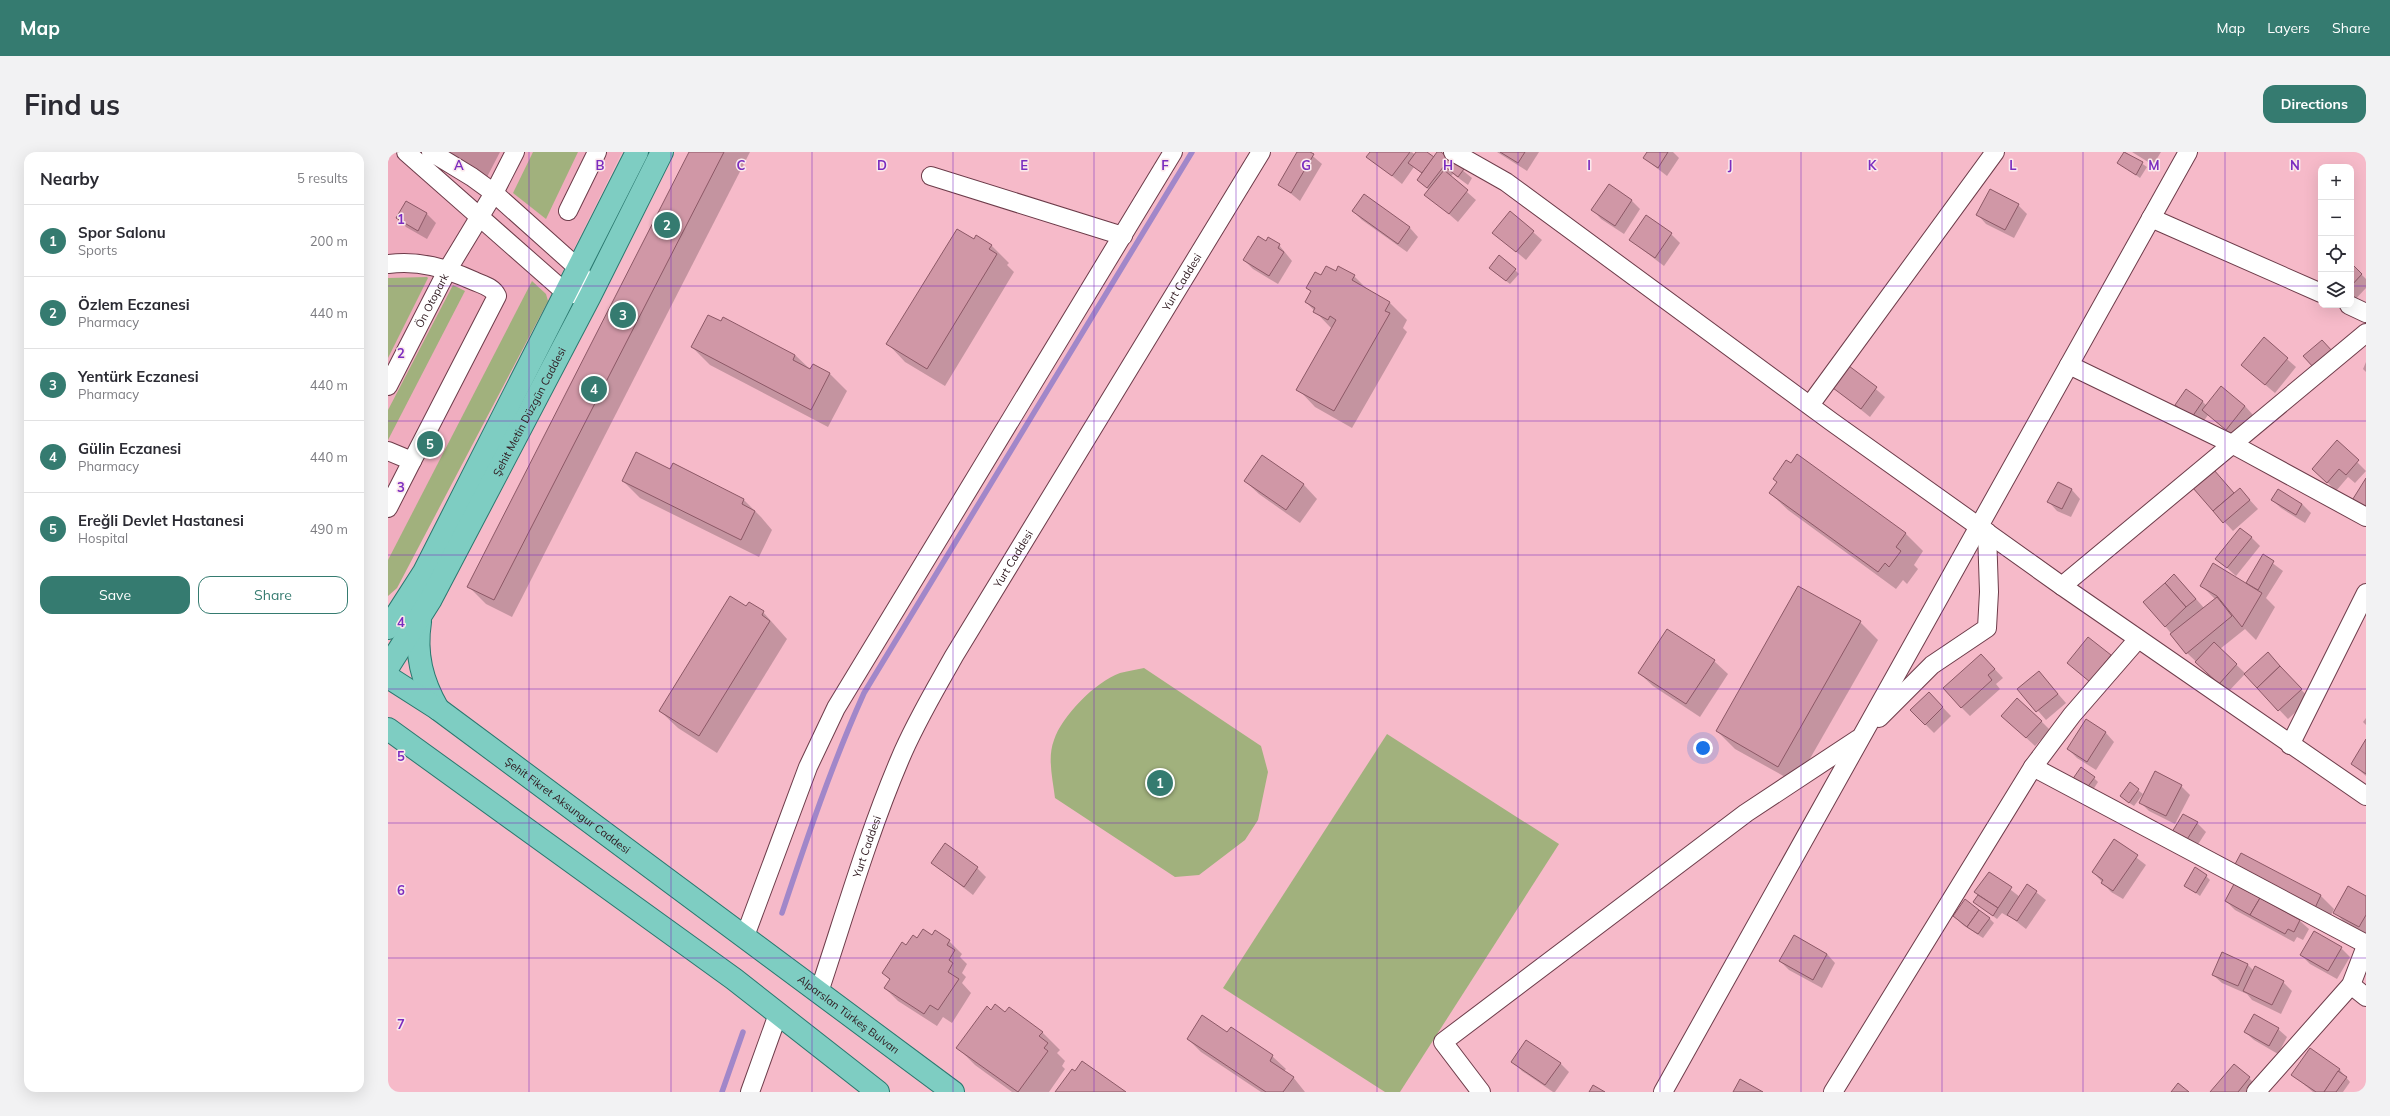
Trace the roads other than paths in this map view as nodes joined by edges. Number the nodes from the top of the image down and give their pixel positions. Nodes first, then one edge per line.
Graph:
1 (406, 152) edge
2 (431, 152) edge
3 (515, 152) edge
4 (597, 152) edge
5 (637, 152) edge
6 (662, 152) edge
7 (1173, 152) edge
8 (1261, 152) edge
9 (1453, 152) edge
10 (1996, 152) edge
11 (2188, 152) edge
12 (931, 176) dead end
13 (494, 193) junction
14 (568, 211) dead end
15 (479, 218) junction
16 (2151, 218) junction
17 (1123, 236) junction
18 (388, 264) edge
19 (448, 269) junction
20 (579, 269) junction
21 (2318, 292) edge
22 (566, 294) junction
23 (590, 296) junction
24 (2354, 307) edge
25 (2366, 313) edge
26 (2366, 333) edge
27 (2069, 365) junction
28 (388, 386) edge
29 (1810, 405) junction
30 (2232, 444) junction
31 (388, 452) edge
32 (412, 461) junction
33 (388, 508) edge
34 (2366, 517) edge
35 (1983, 529) junction
36 (2062, 586) junction
37 (2366, 593) edge
38 (395, 608) edge
39 (421, 617) junction
40 (388, 628) edge
41 (2138, 639) junction
42 (388, 667) edge
43 (388, 677) edge
44 (438, 709) junction
45 (1863, 734) junction
46 (392, 736) edge
47 (2290, 745) junction
48 (2033, 767) junction
49 (2366, 796) edge
50 (745, 936) junction
51 (2366, 945) edge
52 (2350, 985) junction
53 (819, 992) junction
54 (2366, 997) edge
55 (778, 1014) junction
56 (750, 1092) edge
57 (878, 1092) edge
58 (953, 1092) edge
59 (1481, 1092) edge
60 (1663, 1092) edge
61 (1833, 1092) edge
62 (2256, 1092) edge

1 - 15 street
2 - 13 street
3 - 13 street, Ön Otopark
4 - 14 street
5 - 20 main road, Şehit Metin Düzgün Caddesi
6 - 23 main road, Şehit Metin Düzgün Caddesi
7 - 17 street
8 - 53 street, Yurt Caddesi
9 - 29 street
10 - 29 street
11 - 16 street
12 - 17 street
13 - 15 street, Ön Otopark
13 - 20 street
15 - 19 street, Ön Otopark
15 - 22 street
16 - 21 street
16 - 27 street
17 - 50 street
18 - 19 street
19 - 28 street, Ön Otopark
19 - 32 street
20 - 22 main road, Şehit Metin Düzgün Caddesi
20 - 23 street
22 - 23 street
22 - 38 main road, Şehit Metin Düzgün Caddesi
23 - 39 main road, Şehit Metin Düzgün Caddesi
24 - 25 street
26 - 30 street
27 - 30 street
27 - 35 street
29 - 35 street
30 - 34 street
30 - 36 street
31 - 32 street
32 - 33 street
35 - 36 street
35 - 45 street
35 - 45 street
36 - 41 street
37 - 47 street
38 - 40 main road, Şehit Metin Düzgün Caddesi
39 - 42 main road, Şehit Metin Düzgün Caddesi
39 - 44 main road
41 - 47 street
41 - 48 street
43 - 44 main road, Şehit Fikret Aksungur Caddesi
44 - 50 main road, Şehit Fikret Aksungur Caddesi
45 - 59 street
45 - 60 street
46 - 55 main road
47 - 49 street
48 - 51 street
48 - 61 street
50 - 53 main road, Alparslan Türkeş Bulvarı
51 - 52 street
52 - 54 street
52 - 62 street
53 - 58 main road, Alparslan Türkeş Bulvarı
55 - 56 street
55 - 57 main road

